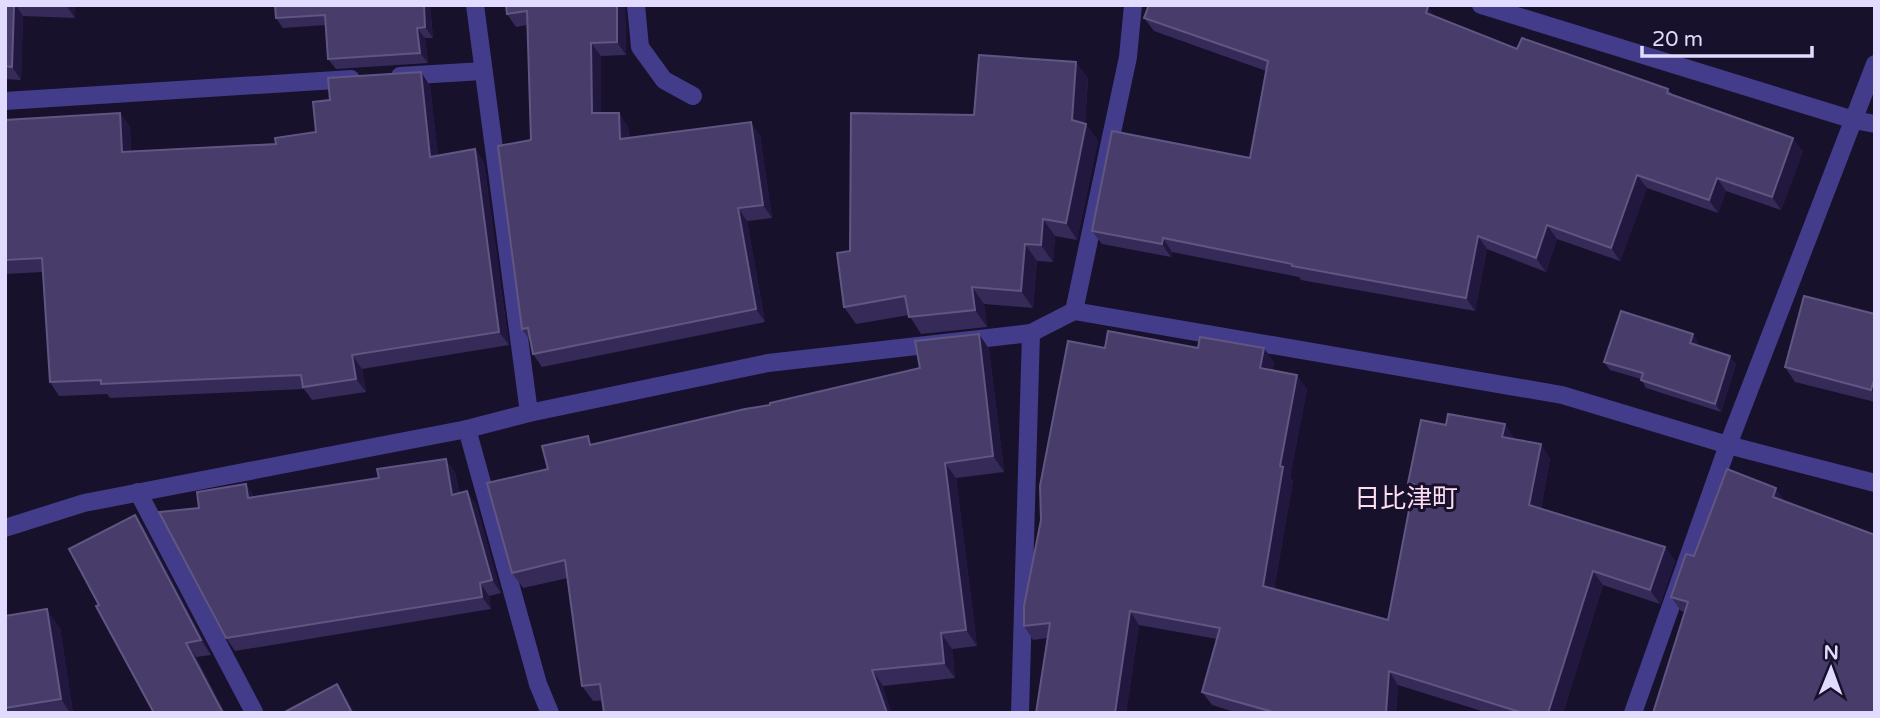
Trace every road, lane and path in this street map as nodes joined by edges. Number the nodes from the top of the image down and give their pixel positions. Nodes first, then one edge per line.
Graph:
1 (475, 5) edge
2 (636, 5) edge
3 (1133, 5) edge
4 (1481, 5) edge
5 (1875, 64) edge
6 (483, 71) junction
7 (693, 96) dead end
8 (5, 101) edge
9 (1854, 120) junction
10 (1875, 124) edge
11 (1074, 311) junction
12 (1031, 332) junction
13 (529, 413) junction
14 (467, 429) junction
15 (1728, 445) junction
16 (1875, 484) edge
17 (138, 492) junction
18 (5, 528) edge
19 (254, 712) edge
20 (550, 713) edge
21 (1020, 713) edge
22 (1633, 713) edge

1 - 6 street
2 - 7 street
3 - 11 street
4 - 9 street
5 - 9 street
6 - 8 street
6 - 13 street
9 - 10 street
9 - 15 street
11 - 12 street
11 - 15 street
12 - 13 street
12 - 21 street
13 - 14 street
14 - 17 street
14 - 20 street
15 - 16 street
15 - 22 street
17 - 18 street
17 - 19 street

